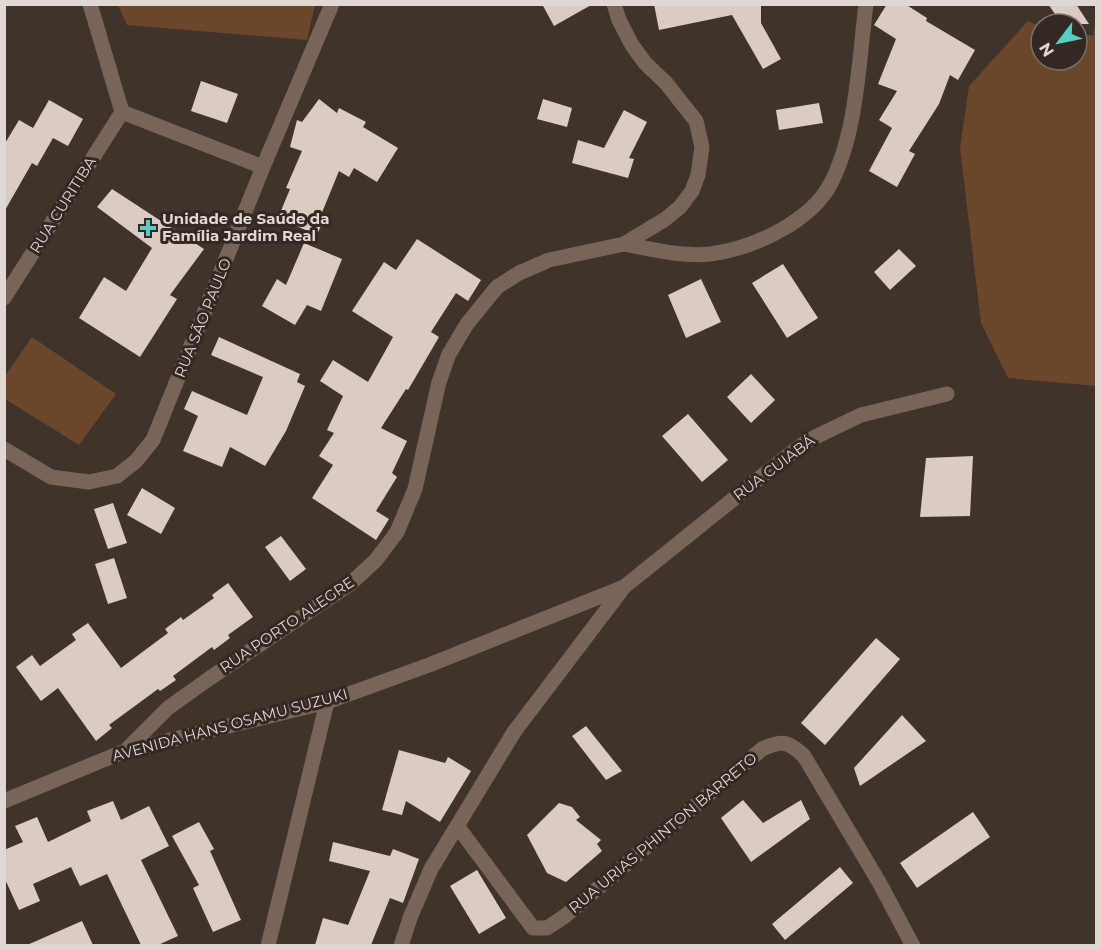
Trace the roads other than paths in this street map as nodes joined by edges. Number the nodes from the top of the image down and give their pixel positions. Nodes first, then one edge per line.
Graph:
1 (90, 4) edge
2 (332, 4) edge
3 (614, 4) edge
4 (866, 4) edge
5 (122, 112) junction
6 (263, 167) junction
7 (624, 244) junction
8 (4, 298) edge
9 (947, 394) dead end
10 (4, 449) edge
11 (624, 587) junction
12 (327, 702) junction
13 (125, 751) junction
14 (4, 801) edge
15 (458, 827) junction
16 (268, 945) edge
17 (401, 945) edge
18 (913, 945) edge

1 - 5 street
2 - 6 street, RUA SÃO PAULO
3 - 7 street, RUA PORTO ALEGRE
4 - 7 street
5 - 6 street
5 - 8 street, RUA CURITIBA
6 - 10 street, RUA SÃO PAULO
7 - 13 street, RUA PORTO ALEGRE
9 - 11 street, RUA CUIABÁ
11 - 12 street, AVENIDA HANS OSAMU SUZUKI
11 - 15 street
12 - 13 street, AVENIDA HANS OSAMU SUZUKI
12 - 16 street
13 - 14 street, AVENIDA HANS OSAMU SUZUKI
15 - 17 street
15 - 18 street, RUA URIAS PHINTON BARRETO

